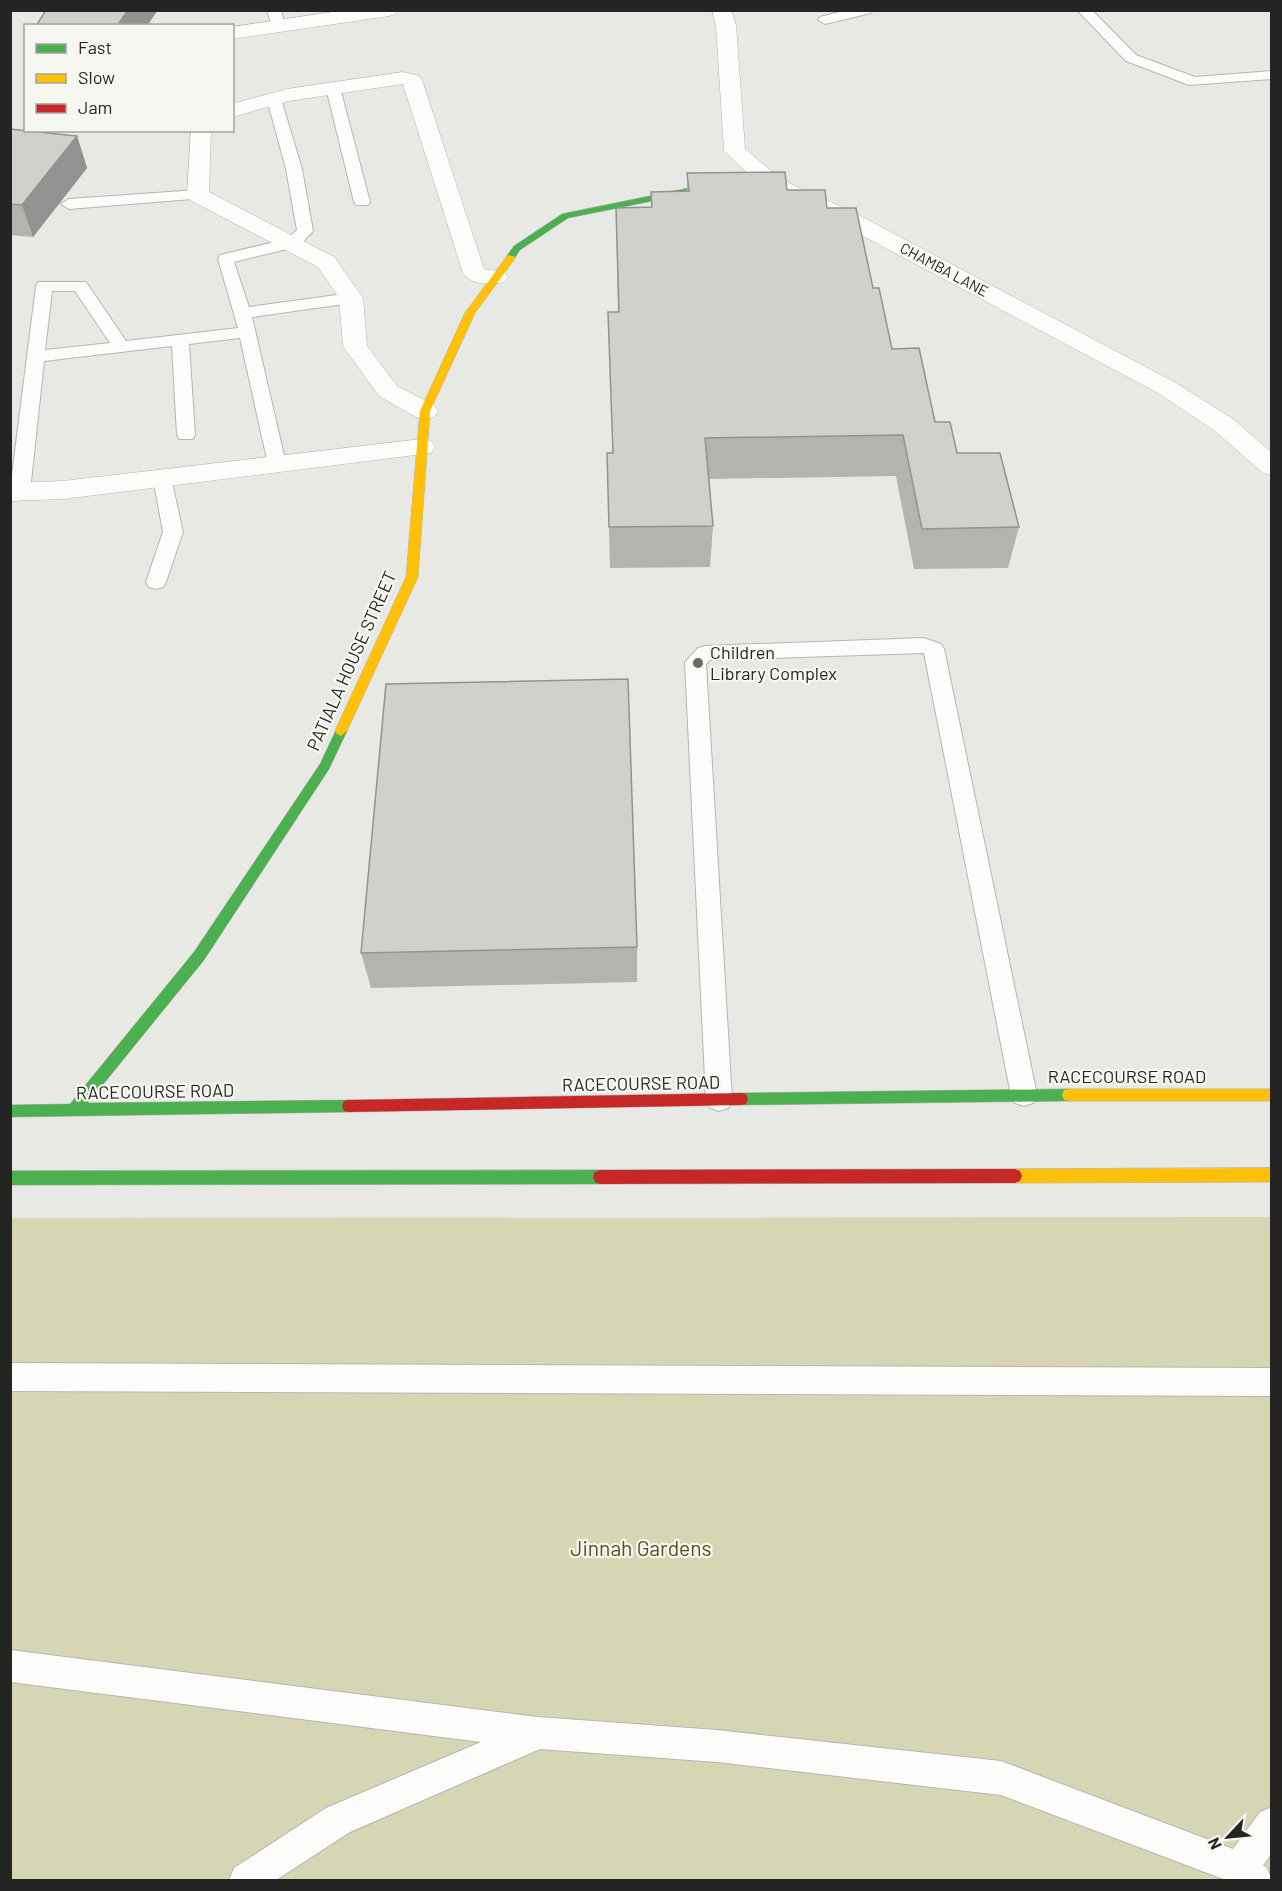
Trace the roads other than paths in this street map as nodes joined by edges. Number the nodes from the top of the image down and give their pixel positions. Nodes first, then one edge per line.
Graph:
1 (388, 10) edge
2 (721, 10) edge
3 (866, 10) edge
4 (1084, 10) edge
5 (276, 18) edge
6 (825, 20) dead end
7 (234, 32) edge
8 (1272, 75) edge
9 (333, 88) junction
10 (273, 99) junction
11 (234, 110) edge
12 (201, 132) edge
13 (704, 188) edge
14 (198, 195) junction
15 (362, 202) dead end
16 (69, 204) dead end
17 (292, 243) junction
18 (496, 277) junction
19 (351, 298) junction
20 (243, 313) junction
21 (248, 332) junction
22 (180, 340) junction
23 (121, 347) junction
24 (35, 357) junction
25 (425, 411) junction
26 (186, 435) dead end
27 (422, 447) junction
28 (277, 464) junction
29 (1272, 467) edge
30 (162, 478) junction
31 (15, 491) edge
32 (156, 582) dead end
33 (1024, 1095) junction
34 (1272, 1095) edge
35 (719, 1100) junction
36 (10, 1111) edge
37 (72, 1111) junction
38 (1272, 1175) edge
39 (10, 1178) edge
40 (10, 1377) edge
41 (1272, 1382) edge
42 (10, 1666) edge
43 (540, 1733) junction
44 (1272, 1824) edge
45 (1248, 1875) edge
46 (246, 1881) edge

1 - 5 street
2 - 29 street, CHAMBA LANE
3 - 6 lane
4 - 8 lane
5 - 7 street
9 - 10 street
9 - 15 lane
9 - 18 street
10 - 11 street
10 - 17 lane
12 - 14 street
13 - 18 main road, PATIALA HOUSE STREET
14 - 16 lane
14 - 17 street
17 - 19 street
17 - 20 lane
18 - 25 main road, PATIALA HOUSE STREET
19 - 20 lane
19 - 25 street
20 - 21 lane
21 - 22 lane
21 - 28 lane
22 - 23 lane
22 - 26 lane
23 - 24 lane
23 - 24 lane
24 - 31 lane
25 - 27 main road, PATIALA HOUSE STREET
27 - 28 street
27 - 37 main road, PATIALA HOUSE STREET
28 - 30 street
30 - 31 street
30 - 32 lane
33 - 34 main road, RACECOURSE ROAD
33 - 35 main road, RACECOURSE ROAD
33 - 35 lane
35 - 37 main road, RACECOURSE ROAD
36 - 37 main road, RACECOURSE ROAD
38 - 39 main road
40 - 41 lane
42 - 43 lane
43 - 45 lane
43 - 46 lane
44 - 45 lane

